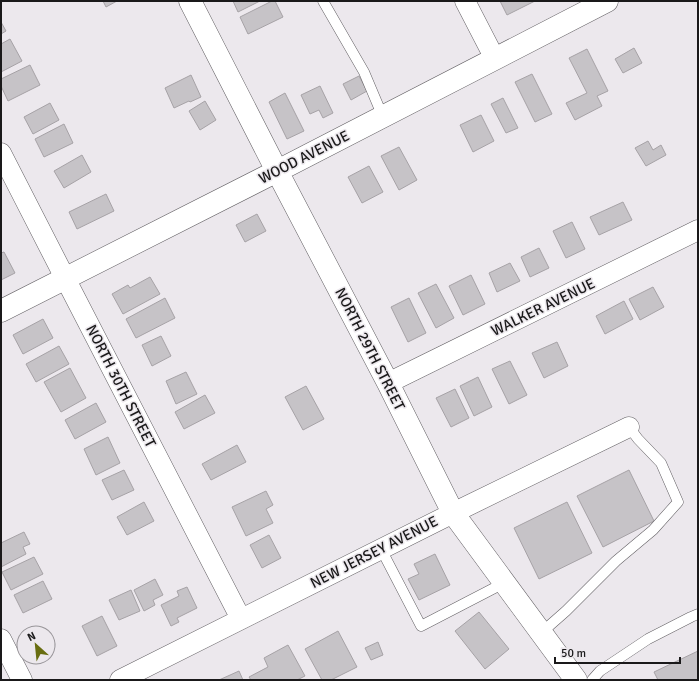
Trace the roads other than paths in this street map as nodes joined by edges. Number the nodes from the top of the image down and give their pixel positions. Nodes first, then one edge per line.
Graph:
1 (190, 1) edge
2 (323, 1) edge
3 (465, 1) edge
4 (607, 1) edge
5 (495, 59) junction
6 (383, 117) junction
7 (1, 153) edge
8 (277, 171) junction
9 (698, 230) edge
10 (65, 278) junction
11 (1, 311) edge
12 (388, 383) junction
13 (629, 427) joint
14 (453, 513) junction
15 (381, 549) junction
16 (504, 583) junction
17 (698, 614) edge
18 (241, 619) junction
19 (541, 633) junction
20 (1, 639) edge
21 (22, 680) edge
22 (120, 680) edge
23 (576, 680) edge
24 (592, 680) edge

1 - 8 street, NORTH 29TH STREET
2 - 6 lane
3 - 5 street
4 - 5 street, WOOD AVENUE
5 - 6 street, WOOD AVENUE
6 - 8 street, WOOD AVENUE
7 - 10 street, NORTH 30TH STREET
8 - 10 street, WOOD AVENUE
8 - 12 street, NORTH 29TH STREET
9 - 12 street, WALKER AVENUE
10 - 11 street, WOOD AVENUE
10 - 18 street, NORTH 30TH STREET
12 - 14 street, NORTH 29TH STREET
13 - 14 street, NEW JERSEY AVENUE
13 - 19 lane
14 - 15 street, NEW JERSEY AVENUE
14 - 16 street, NORTH 29TH STREET
15 - 16 lane
15 - 18 street, NEW JERSEY AVENUE
16 - 19 street, NORTH 29TH STREET
17 - 24 lane
18 - 22 street, NEW JERSEY AVENUE
19 - 23 street, NORTH 29TH STREET
20 - 21 street

